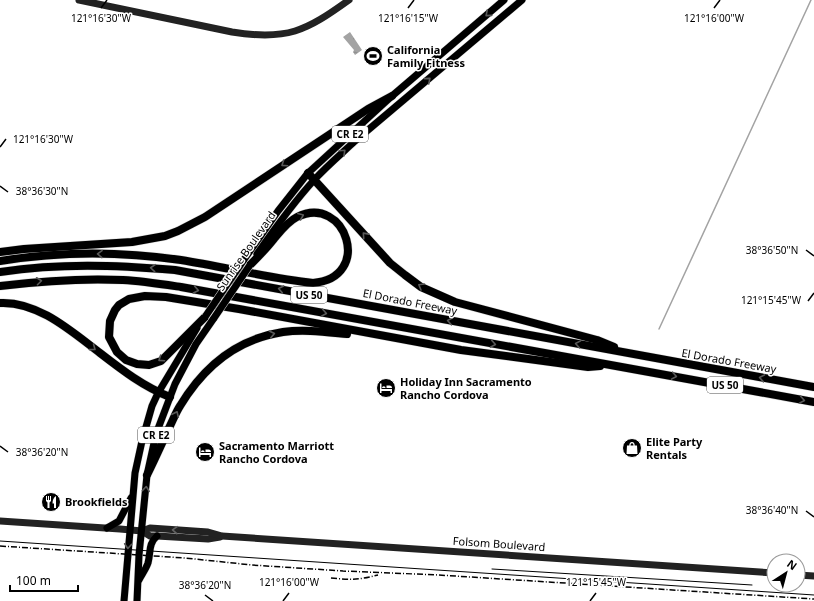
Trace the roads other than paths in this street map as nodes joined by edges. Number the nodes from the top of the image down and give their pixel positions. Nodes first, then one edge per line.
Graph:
1 (79, 0) edge
2 (349, 0) edge
3 (504, 0) edge
4 (522, 0) edge
5 (392, 96) junction
6 (308, 173) junction
7 (315, 179) junction
8 (0, 252) edge
9 (0, 261) edge
10 (246, 263) junction
11 (0, 272) edge
12 (0, 286) edge
13 (0, 303) edge
14 (205, 317) junction
15 (404, 340) junction
16 (616, 350) junction
17 (608, 365) junction
18 (814, 387) edge
19 (158, 393) junction
20 (170, 397) junction
21 (814, 402) edge
22 (147, 475) junction
23 (132, 494) junction
24 (0, 521) edge
25 (108, 528) junction
26 (130, 530) junction
27 (142, 531) junction
28 (157, 536) junction
29 (222, 536) junction
30 (766, 573) edge
31 (139, 580) junction
32 (124, 601) edge
33 (137, 601) edge

1 - 2 main road
3 -> 5 main road, Sunrise Boulevard / CR E2
7 -> 4 main road, Sunrise Boulevard / CR E2
5 - 6 main road, Sunrise Boulevard / CR E2
5 -> 8 highway
6 - 7 highway
6 - 10 main road, Sunrise Boulevard / CR E2
7 - 10 main road, Sunrise Boulevard / CR E2
16 -> 7 highway
10 -> 9 highway
10 - 14 main road, Sunrise Boulevard / CR E2, bridge
10 - 20 main road, Sunrise Boulevard / CR E2, bridge
16 -> 11 highway, El Dorado Freeway / US 50
12 -> 17 highway, US 50
13 -> 19 highway
14 -> 15 highway
14 - 19 main road, Sunrise Boulevard / CR E2
15 - 17 highway
22 -> 15 highway
18 -> 16 highway, El Dorado Freeway / US 50
17 -> 21 highway, US 50
19 - 20 highway
19 - 23 main road, Sunrise Boulevard / CR E2
20 - 22 main road, Sunrise Boulevard / CR E2
27 -> 22 main road, Sunrise Boulevard / CR E2
23 - 25 main road
23 - 26 main road, Sunrise Boulevard / CR E2
24 - 25 main road, Folsom Boulevard
25 - 26 main road, Folsom Boulevard
26 - 27 main road, Folsom Boulevard
26 -> 32 main road, Sunrise Boulevard / CR E2
27 - 28 main road, Folsom Boulevard
29 -> 27 main road, Folsom Boulevard
27 - 31 main road, Sunrise Boulevard / CR E2
28 - 29 main road, Folsom Boulevard
28 - 31 main road
29 - 30 main road, Folsom Boulevard
31 - 33 main road, Sunrise Boulevard / CR E2

